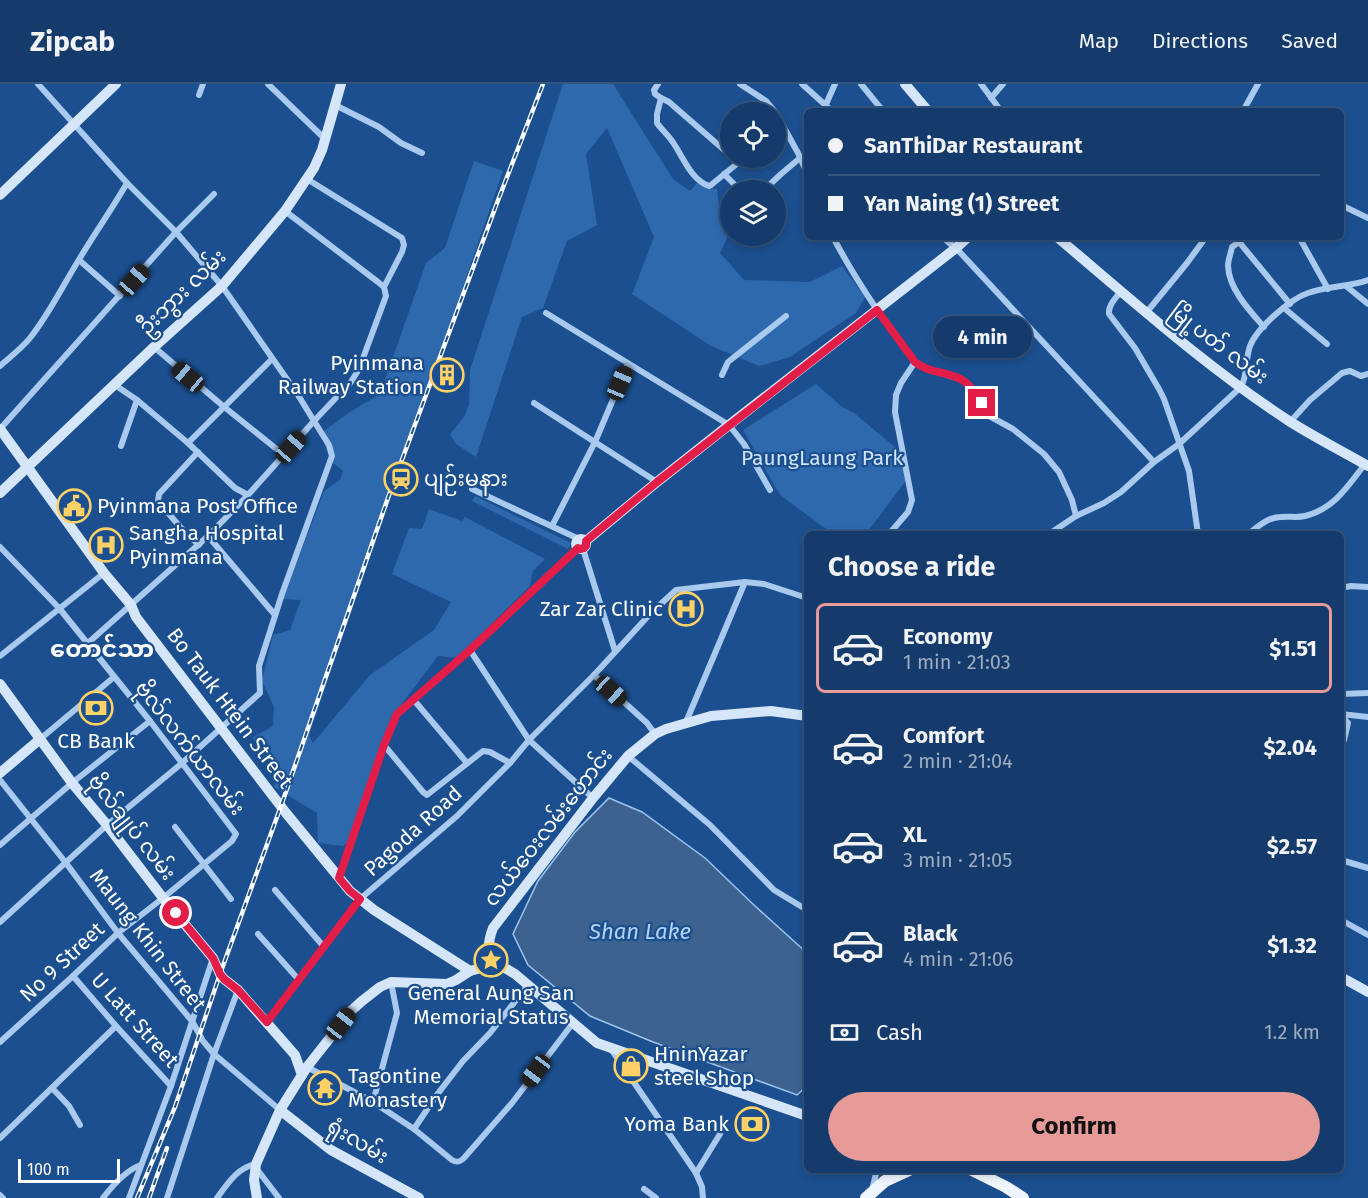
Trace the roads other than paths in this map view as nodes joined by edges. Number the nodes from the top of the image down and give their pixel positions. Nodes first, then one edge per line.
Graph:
1 (38, 84) edge
2 (116, 84) edge
3 (203, 84) edge
4 (268, 84) edge
5 (342, 84) edge
6 (658, 84) edge
7 (740, 84) edge
8 (802, 84) edge
9 (835, 84) edge
10 (861, 84) edge
11 (905, 84) edge
12 (981, 84) edge
13 (1003, 84) edge
14 (1258, 84) edge
15 (199, 95) dead end
16 (661, 98) junction
17 (991, 98) junction
18 (767, 102) edge
19 (335, 105) junction
20 (824, 108) edge
21 (881, 108) edge
22 (925, 108) edge
23 (998, 108) edge
24 (1245, 108) edge
25 (74, 124) junction
26 (786, 131) edge
27 (325, 138) junction
28 (720, 144) edge
29 (422, 153) dead end
30 (800, 158) junction
31 (804, 165) edge
32 (729, 168) edge
33 (724, 174) junction
34 (308, 179) junction
35 (730, 180) edge
36 (775, 180) edge
37 (127, 183) junction
38 (214, 194) dead end
39 (0, 195) edge
40 (1344, 206) edge
41 (285, 211) junction
42 (1368, 218) edge
43 (176, 232) junction
44 (835, 240) edge
45 (946, 240) edge
46 (965, 240) edge
47 (1061, 240) edge
48 (1204, 240) edge
49 (1236, 240) edge
50 (1238, 240) edge
51 (1301, 240) edge
52 (956, 248) junction
53 (79, 260) junction
54 (1368, 280) edge
55 (222, 286) junction
56 (1346, 286) junction
57 (384, 287) junction
58 (1328, 289) junction
59 (1121, 291) junction
60 (120, 296) junction
61 (1368, 304) edge
62 (1287, 306) junction
63 (877, 310) junction
64 (546, 313) dead end
65 (1146, 313) junction
66 (786, 316) dead end
67 (1264, 327) junction
68 (1327, 344) dead end
69 (154, 347) junction
70 (272, 359) junction
71 (915, 362) junction
72 (628, 364) junction
73 (0, 366) edge
74 (1368, 374) edge
75 (722, 375) dead end
76 (115, 385) junction
77 (1241, 387) junction
78 (137, 400) junction
79 (534, 403) dead end
80 (223, 406) junction
81 (314, 421) junction
82 (1290, 422) junction
83 (729, 425) junction
84 (0, 429) edge
85 (188, 442) junction
86 (595, 442) junction
87 (1179, 444) junction
88 (121, 446) dead end
89 (198, 452) junction
90 (284, 455) junction
91 (1154, 462) junction
92 (1366, 465) edge
93 (27, 467) junction
94 (657, 482) junction
95 (472, 489) dead end
96 (770, 490) dead end
97 (0, 492) edge
98 (248, 495) junction
99 (1076, 516) junction
100 (552, 526) junction
101 (892, 531) edge
102 (1054, 531) edge
103 (1198, 531) edge
104 (1258, 531) edge
105 (208, 536) junction
106 (581, 544) junction
107 (199, 545) junction
108 (0, 547) edge
109 (104, 573) junction
110 (745, 582) junction
111 (1344, 587) edge
112 (1368, 587) edge
113 (804, 597) edge
114 (130, 605) junction
115 (59, 608) junction
116 (275, 615) junction
117 (88, 643) junction
118 (470, 650) junction
119 (615, 651) junction
120 (0, 656) edge
121 (594, 675) junction
122 (114, 676) junction
123 (0, 684) edge
124 (1368, 693) edge
125 (1344, 694) edge
126 (413, 699) junction
127 (1344, 715) edge
128 (804, 716) edge
129 (1368, 717) edge
130 (1344, 718) edge
131 (150, 721) junction
132 (687, 722) junction
133 (220, 728) junction
134 (655, 734) junction
135 (39, 740) junction
136 (529, 740) junction
137 (1344, 740) edge
138 (384, 745) junction
139 (628, 756) junction
140 (467, 763) junction
141 (510, 763) junction
142 (181, 764) junction
143 (0, 773) edge
144 (0, 780) edge
145 (72, 783) junction
146 (593, 798) junction
147 (32, 819) junction
148 (107, 825) junction
149 (175, 827) dead end
150 (232, 841) joint
151 (0, 845) edge
152 (1344, 861) edge
153 (66, 863) junction
154 (203, 865) junction
155 (1368, 868) edge
156 (339, 878) junction
157 (275, 890) dead end
158 (163, 898) junction
159 (231, 899) dead end
160 (360, 899) junction
161 (804, 908) edge
162 (0, 922) edge
163 (1344, 922) edge
164 (118, 933) junction
165 (258, 934) dead end
166 (1368, 935) edge
167 (324, 947) junction
168 (213, 958) junction
169 (493, 965) junction
170 (470, 970) junction
171 (73, 976) junction
172 (1344, 979) edge
173 (299, 980) junction
174 (391, 982) junction
175 (529, 984) junction
176 (238, 990) junction
177 (1368, 992) edge
178 (192, 1021) junction
179 (267, 1022) junction
180 (573, 1023) junction
181 (116, 1026) junction
182 (0, 1042) edge
183 (611, 1049) junction
184 (214, 1054) junction
185 (305, 1071) junction
186 (171, 1086) junction
187 (52, 1088) junction
188 (373, 1102) junction
189 (280, 1110) junction
190 (804, 1115) edge
191 (80, 1125) dead end
192 (414, 1129) junction
193 (720, 1134) dead end
194 (0, 1138) edge
195 (141, 1165) junction
196 (256, 1166) junction
197 (696, 1173) junction
198 (876, 1173) edge
199 (902, 1173) edge
200 (978, 1173) edge
201 (644, 1189) dead end
202 (869, 1195) edge
203 (103, 1198) edge
204 (129, 1198) edge
205 (167, 1198) edge
206 (217, 1198) edge
207 (257, 1198) edge
208 (279, 1198) edge
209 (419, 1198) edge
210 (656, 1198) edge
211 (703, 1198) edge
212 (1023, 1198) edge

1 - 25 street
2 - 25 street
3 - 15 street
4 - 27 street
5 - 19 street, ဦးဘွား လမ်း
6 - 16 street
7 - 18 street
8 - 20 street
9 - 20 street
10 - 21 street
11 - 22 street
12 - 17 street
13 - 17 street
14 - 24 street
16 - 28 street
16 - 33 street
17 - 23 street
19 - 27 street, ဦးဘွား လမ်း
19 - 29 street
25 - 37 street
25 - 39 street
26 - 30 street
27 - 34 street, ဦးဘွား လမ်း
30 - 31 street
30 - 36 street
32 - 33 street
33 - 35 street
34 - 41 street, ဦးဘွား လမ်း
34 - 57 street
37 - 43 street
37 - 53 street
38 - 43 street
40 - 42 street
41 - 55 street, ဦးဘွား လမ်း
41 - 57 street
43 - 55 street
43 - 60 street
44 - 63 street
45 - 52 street
46 - 52 street
47 - 59 street, မြို့ပတ် လမ်း
48 - 65 street
49 - 67 street
50 - 62 street
51 - 58 street
52 - 63 street
52 - 91 street
53 - 60 street
53 - 73 street
54 - 56 street
55 - 69 street, ဦးဘွား လမ်း
55 - 70 street
56 - 58 street
56 - 61 street
57 - 81 street
58 - 62 street
59 - 65 street, မြို့ပတ် လမ်း
59 - 87 street
60 - 84 street
62 - 67 street
62 - 68 street
63 - 71 street
63 - 83 street
64 - 72 street
65 - 77 street, မြို့ပတ် လမ်း
66 - 75 street
67 - 77 street
69 - 76 street, ဦးဘွား လမ်း
69 - 80 street
70 - 80 street
70 - 81 street
71 - 99 street
71 - 101 street
72 - 83 street
72 - 86 street
74 - 82 street
76 - 78 street
76 - 93 street, ဦးဘွား လမ်း
77 - 82 street, မြို့ပတ် လမ်း
77 - 87 street
78 - 85 street
78 - 88 street
79 - 86 street
80 - 85 street
80 - 90 street
81 - 90 street
81 - 116 street
82 - 92 street, မြို့ပတ် လမ်း
83 - 94 street
83 - 96 street
84 - 93 street, Bo Tauk Htein Street
85 - 89 street
86 - 94 street
86 - 100 street
87 - 91 street
87 - 103 street
89 - 98 street
89 - 107 street
90 - 98 street
91 - 99 street
92 - 104 street
93 - 97 street, ဦးဘွား လမ်း
93 - 109 street, Bo Tauk Htein Street
94 - 106 street
95 - 100 street
98 - 105 street
99 - 102 street
100 - 106 street
105 - 107 street
105 - 116 street
106 - 118 street
106 - 119 street
107 - 114 street
108 - 115 street, ဗိုလ်လက်ယာလမ်း
109 - 114 street, Bo Tauk Htein Street
109 - 115 street
110 - 113 street, Pagoda Road
110 - 119 street, Pagoda Road
110 - 132 street
111 - 112 street
114 - 117 street
114 - 133 street, Bo Tauk Htein Street
115 - 117 street, ဗိုလ်လက်ယာလမ်း
115 - 120 street
116 - 133 street
117 - 122 street, ဗိုလ်လက်ယာလမ်း
118 - 126 street
118 - 136 street
119 - 121 street, Pagoda Road
121 - 134 street
121 - 136 street, Pagoda Road
122 - 131 street, ဗိုလ်လက်ယာလမ်း
122 - 135 street
123 - 135 street, ဗိုလ်ချုပ် လမ်း
124 - 125 street
126 - 138 street
126 - 140 street
127 - 129 street
128 - 132 street, လယ်ဝေးလမ်းဟောင်း
130 - 137 street
131 - 142 street, ဗိုလ်လက်ယာလမ်း
131 - 145 street
132 - 134 street, လယ်ဝေးလမ်းဟောင်း
133 - 142 street
133 - 156 street, Bo Tauk Htein Street
134 - 139 street, လယ်ဝေးလမ်းဟောင်း
135 - 143 street
135 - 145 street, ဗိုလ်ချုပ် လမ်း
136 - 141 street, Pagoda Road
136 - 146 street
138 - 140 street
138 - 156 street
139 - 146 street, လယ်ဝေးလမ်းဟောင်း
139 - 161 street
140 - 141 street
141 - 160 street, Pagoda Road
142 - 148 street
142 - 150 street, ဗိုလ်လက်ယာလမ်း
144 - 147 street, Maung Khin Street
145 - 147 street
145 - 148 street, ဗိုလ်ချုပ် လမ်း
146 - 169 street, လယ်ဝေးလမ်းဟောင်း
147 - 151 street
147 - 153 street, Maung Khin Street
148 - 153 street
148 - 158 street, ဗိုလ်ချုပ် လမ်း
149 - 154 street
150 - 154 street, No 9 Street
152 - 155 street
153 - 162 street
153 - 164 street, Maung Khin Street
154 - 158 street, No 9 Street
154 - 159 street
156 - 160 street, Bo Tauk Htein Street
157 - 167 street
158 - 164 street, No 9 Street
158 - 168 street, ဗိုလ်ချုပ် လမ်း
160 - 167 street, Pagoda Road
160 - 170 street, Bo Tauk Htein Street
163 - 166 street
164 - 171 street, No 9 Street
164 - 178 street, Maung Khin Street
165 - 173 street
167 - 173 street, Pagoda Road
168 - 176 street, ဗိုလ်ချုပ် လမ်း
168 - 178 street
169 - 170 street
169 - 175 street
170 - 174 street
171 - 181 street, U Latt Street
171 - 182 street, No 9 Street
172 - 177 street
173 - 179 street, Pagoda Road
174 - 185 street
174 - 188 street
175 - 180 street
175 - 192 street
176 - 179 street, ဗိုလ်ချုပ် လမ်း
176 - 184 street
178 - 184 street, Maung Khin Street
178 - 186 street
179 - 185 street, ဗိုလ်ချုပ် လမ်း
180 - 183 street
180 - 192 street
181 - 186 street, U Latt Street
181 - 187 street
183 - 190 street
183 - 197 street
184 - 189 street, Maung Khin Street
184 - 205 street
185 - 188 street
185 - 189 street
186 - 195 street
187 - 191 street
187 - 194 street
188 - 192 street
189 - 196 street
189 - 209 street, ရုံးလမ်း
193 - 197 street
195 - 203 street
195 - 204 street
196 - 206 street
196 - 207 street
196 - 208 street
197 - 211 street
198 - 202 street
199 - 202 main road
200 - 212 main road
201 - 210 street

